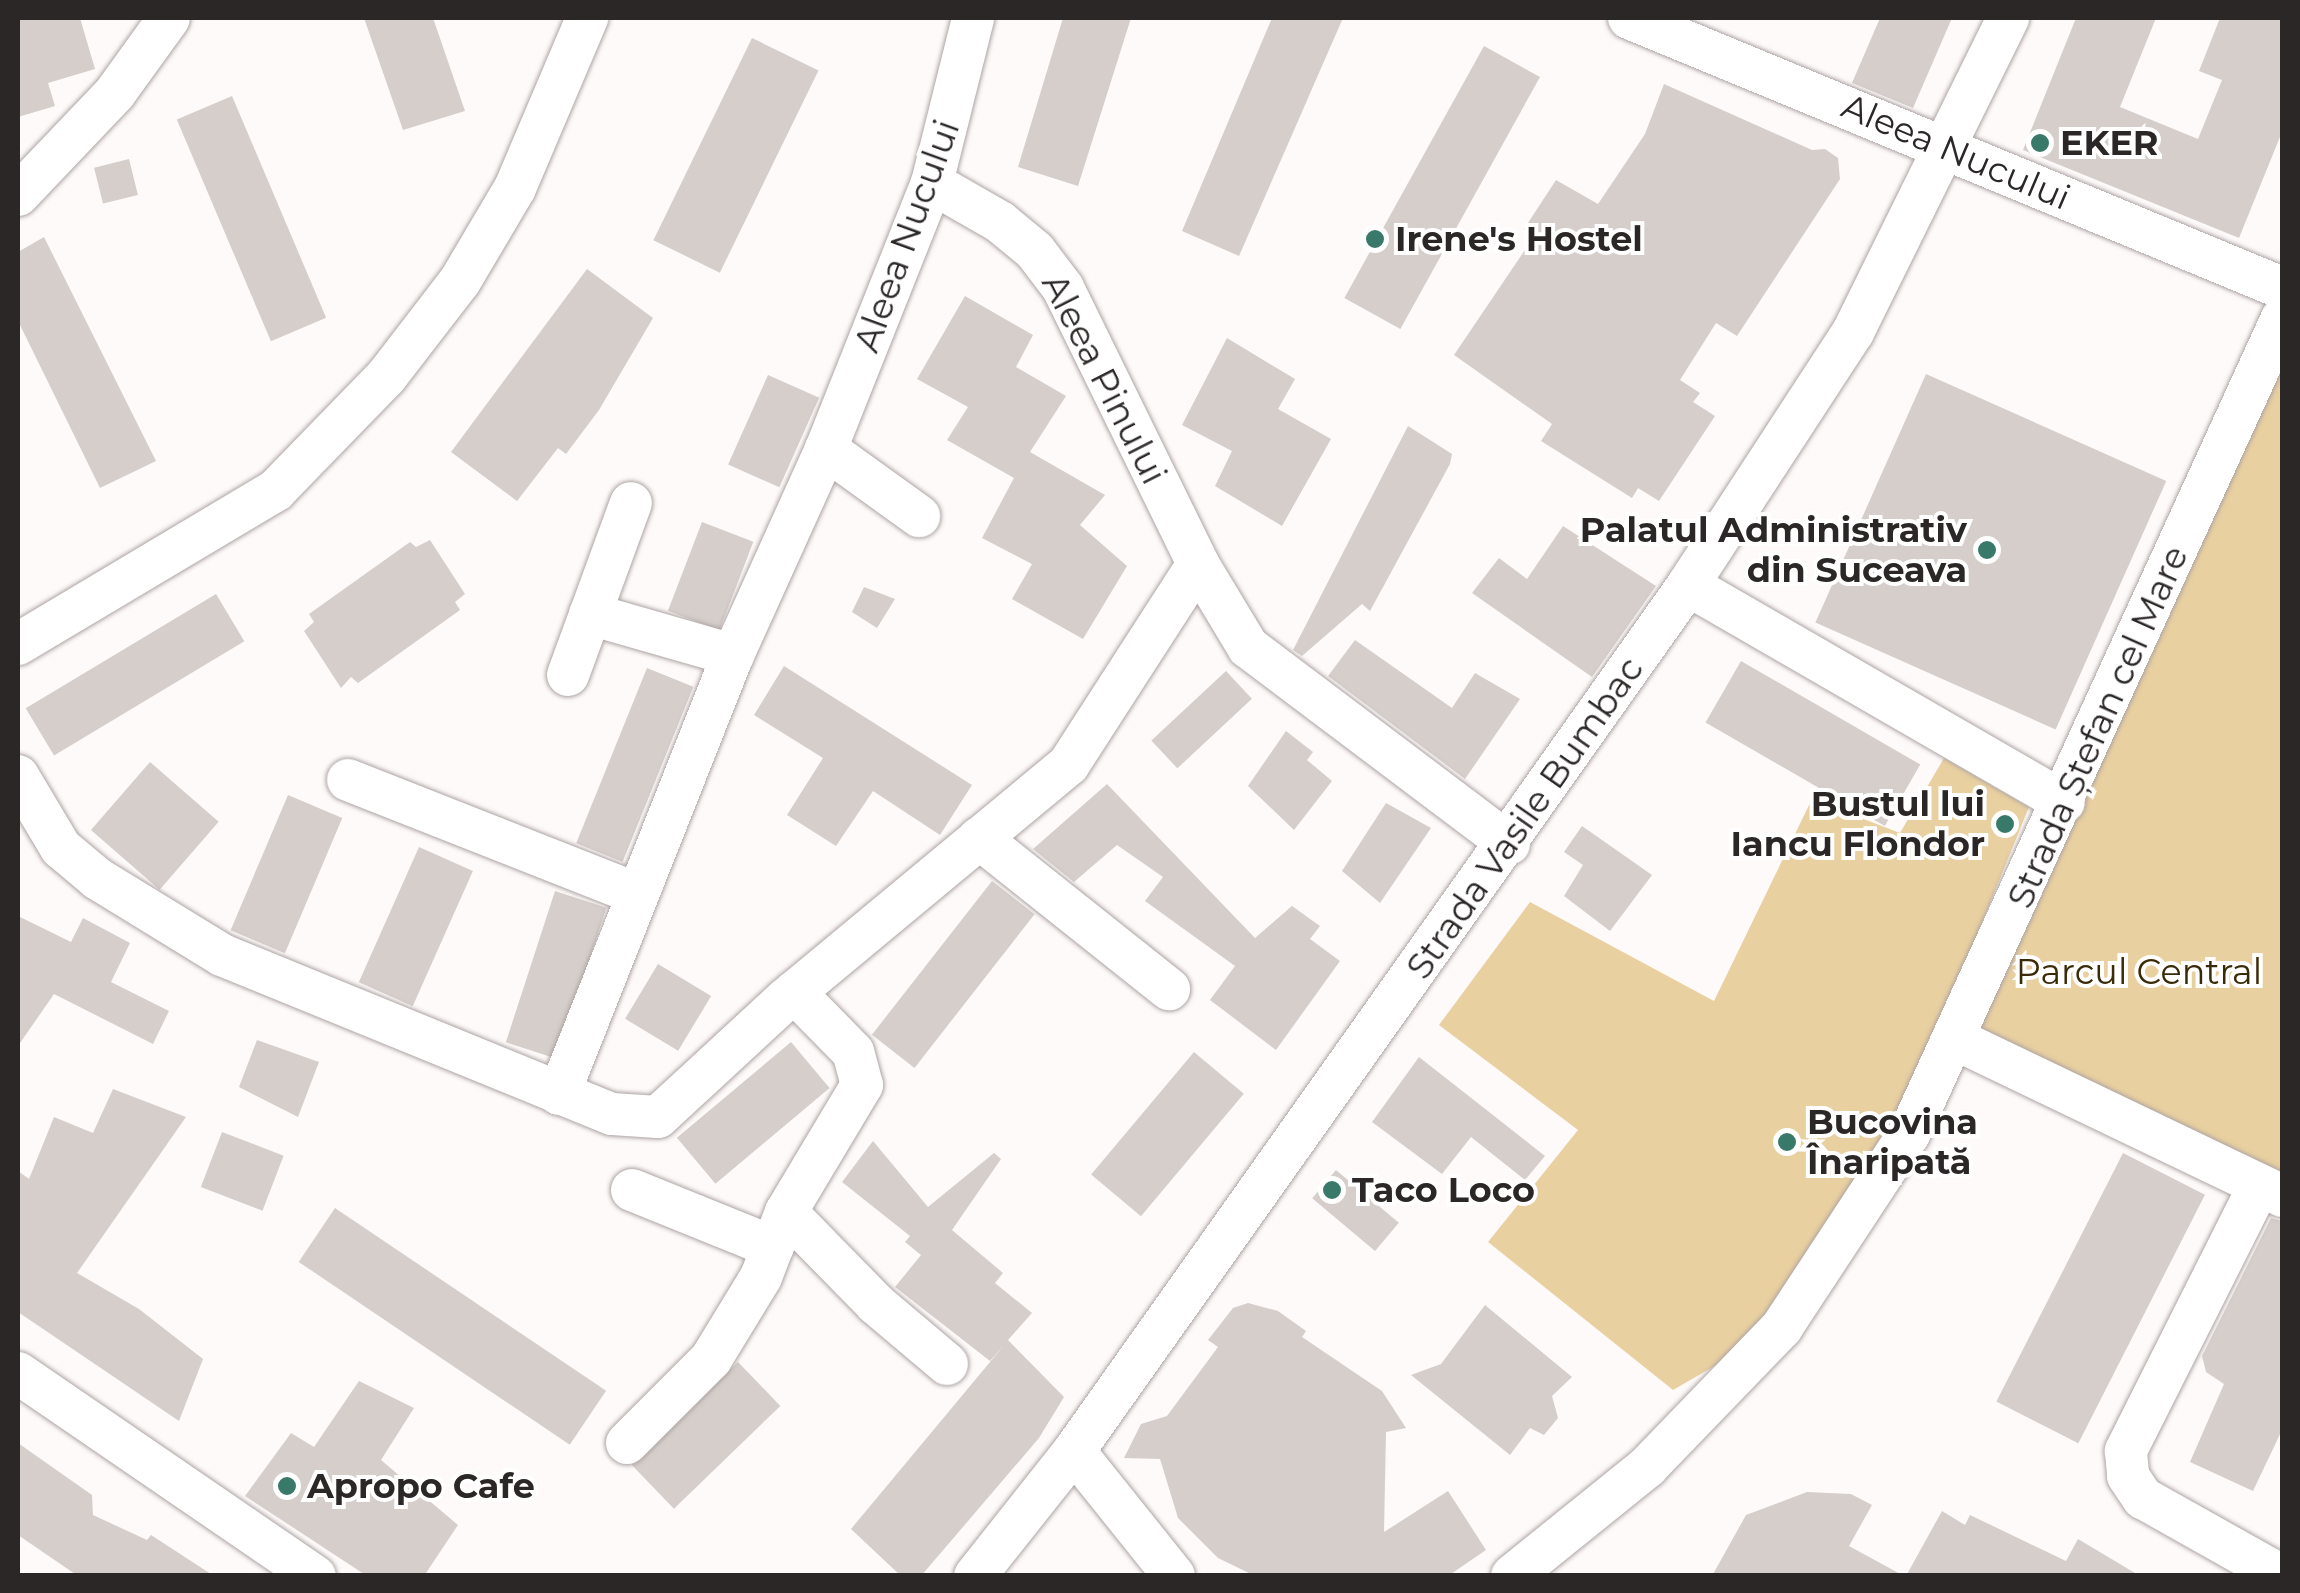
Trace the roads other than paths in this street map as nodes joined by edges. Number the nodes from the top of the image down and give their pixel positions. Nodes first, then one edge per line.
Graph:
1 (169, 18) edge
2 (587, 18) edge
3 (973, 18) edge
4 (1629, 18) edge
5 (2008, 18) edge
6 (1946, 149) junction
7 (932, 183) junction
8 (18, 196) edge
9 (2282, 288) edge
10 (2282, 318) edge
11 (826, 450) junction
12 (631, 502) dead end
13 (919, 516) dead end
14 (1198, 564) junction
15 (1688, 585) junction
16 (590, 614) junction
17 (18, 644) edge
18 (733, 655) junction
19 (568, 675) dead end
20 (18, 776) edge
21 (348, 780) dead end
22 (2064, 802) junction
23 (979, 838) junction
24 (1508, 844) junction
25 (637, 894) junction
26 (1169, 989) dead end
27 (794, 992) junction
28 (1957, 1040) junction
29 (559, 1094) junction
30 (632, 1190) dead end
31 (2271, 1191) edge
32 (779, 1229) junction
33 (947, 1364) dead end
34 (18, 1373) edge
35 (627, 1442) dead end
36 (1074, 1451) junction
37 (315, 1576) edge
38 (975, 1576) edge
39 (1174, 1576) edge
40 (1512, 1576) edge
41 (2282, 1576) edge

1 - 8 street
2 - 17 street
3 - 7 street, Aleea Nucului
4 - 6 street, Aleea Nucului
5 - 6 street, Strada Vasile Bumbac
6 - 9 street, Aleea Nucului
6 - 15 street, Strada Vasile Bumbac
7 - 11 street, Aleea Nucului
7 - 14 street, Aleea Pinului
10 - 22 street, Strada Ștefan cel Mare
11 - 13 street
11 - 18 street, Aleea Nucului
12 - 16 street
14 - 23 street
14 - 24 street, Aleea Pinului
15 - 22 street
15 - 24 street, Strada Vasile Bumbac
16 - 18 street
16 - 19 street
18 - 25 street, Aleea Nucului
20 - 29 street
21 - 25 street
22 - 28 street, Strada Ștefan cel Mare
23 - 26 street
23 - 27 street
24 - 36 street, Strada Vasile Bumbac
25 - 29 street, Aleea Nucului
27 - 29 street
27 - 32 street
28 - 31 street
28 - 40 street, Strada Ștefan cel Mare
30 - 32 street
31 - 41 street
32 - 33 street
32 - 35 street
34 - 37 street
36 - 38 street, Strada Vasile Bumbac
36 - 39 street

